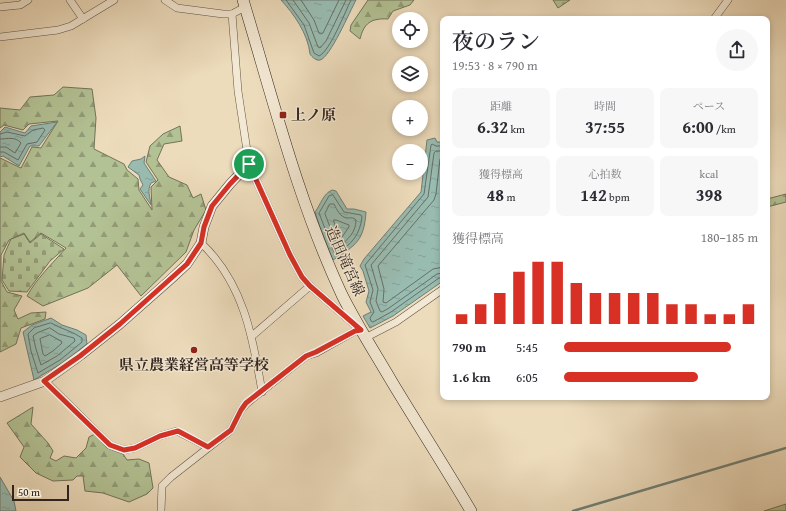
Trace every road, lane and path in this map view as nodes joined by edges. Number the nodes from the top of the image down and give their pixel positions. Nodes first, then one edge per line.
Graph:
1 (28, 0) edge
2 (70, 0) edge
3 (114, 0) edge
4 (165, 0) edge
5 (728, 0) edge
6 (244, 4) edge
7 (0, 6) edge
8 (232, 14) junction
9 (716, 16) edge
10 (83, 19) junction
11 (0, 37) edge
12 (249, 164) junction
13 (201, 243) junction
14 (310, 286) junction
15 (440, 291) edge
16 (363, 334) junction
17 (252, 336) junction
18 (44, 381) junction
19 (262, 392) junction
20 (0, 397) edge
21 (208, 447) junction
22 (161, 511) edge
23 (471, 511) edge

1 - 7 street
2 - 10 street
3 - 10 street
4 - 8 street
5 - 9 street
6 - 8 street
6 - 16 main road, 造田滝宮線
8 - 12 street
10 - 11 street
12 - 13 street
12 - 14 street
13 - 17 street
13 - 18 street
14 - 16 street
14 - 17 street
15 - 16 street
16 - 19 street
16 - 23 main road, 造田滝宮線
17 - 19 street
18 - 20 street
18 - 21 street
19 - 21 street
21 - 22 street

